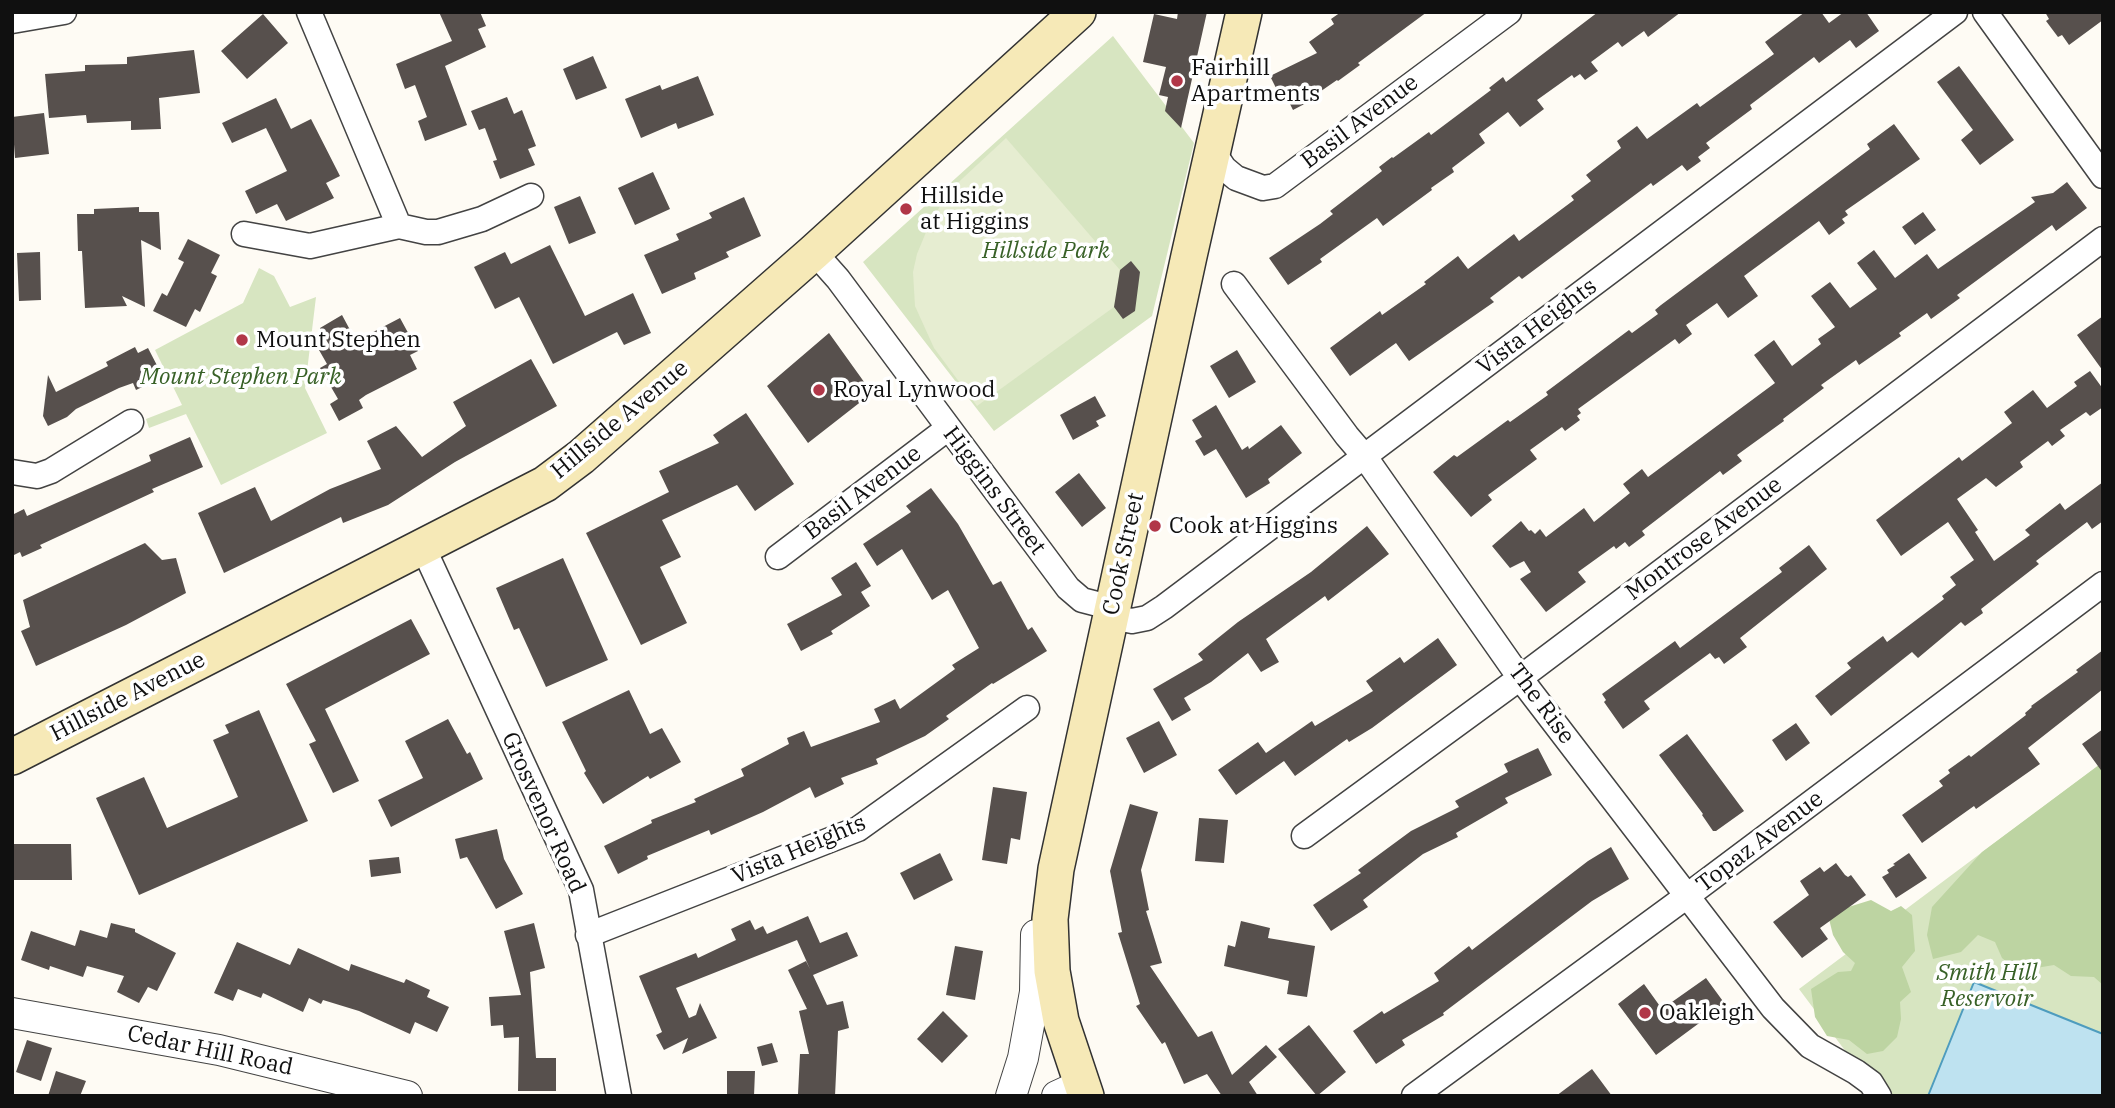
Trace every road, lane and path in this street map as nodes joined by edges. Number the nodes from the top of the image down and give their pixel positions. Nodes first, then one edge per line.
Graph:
1 (64, 12) edge
2 (309, 12) edge
3 (1078, 12) edge
4 (1244, 12) edge
5 (1509, 12) edge
6 (1955, 12) edge
7 (1984, 12) edge
8 (12, 22) edge
9 (1212, 150) junction
10 (2103, 176) edge
11 (531, 196) dead end
12 (399, 226) junction
13 (244, 234) dead end
14 (2103, 239) edge
15 (814, 252) junction
16 (1234, 284) dead end
17 (131, 422) dead end
18 (947, 429) junction
19 (1365, 457) junction
20 (12, 472) edge
21 (422, 545) junction
22 (778, 557) dead end
23 (2103, 584) edge
24 (1112, 613) junction
25 (1520, 678) junction
26 (1027, 708) dead end
27 (12, 757) edge
28 (1304, 836) dead end
29 (1056, 869) junction
30 (1687, 896) junction
31 (589, 935) junction
32 (12, 1013) edge
33 (1075, 1092) edge
34 (407, 1096) edge
35 (619, 1096) edge
36 (1011, 1096) edge
37 (1414, 1096) edge
38 (1879, 1096) edge

1 - 8 street
2 - 12 street
3 - 15 main road, Hillside Avenue
4 - 9 main road, Cook Street
5 - 9 street, Basil Avenue
6 - 19 street, Vista Heights
7 - 10 street
9 - 24 main road, Cook Street
11 - 12 street
12 - 13 street
14 - 25 street, Montrose Avenue
15 - 18 street, Higgins Street
15 - 21 main road, Hillside Avenue
16 - 19 street, The Rise
17 - 20 street
18 - 22 street, Basil Avenue
18 - 24 street, Higgins Street
19 - 24 street, Vista Heights
19 - 25 street, The Rise
21 - 27 main road, Hillside Avenue
21 - 31 street, Grosvenor Road
23 - 30 street, Topaz Avenue
24 - 29 main road, Cook Street
25 - 28 street, Montrose Avenue
25 - 30 street, The Rise
26 - 31 street, Vista Heights
29 - 33 main road, Cook Street
29 - 36 street
30 - 37 street, Topaz Avenue
30 - 38 street, The Rise
31 - 35 street, Grosvenor Road
32 - 34 street, Cedar Hill Road

